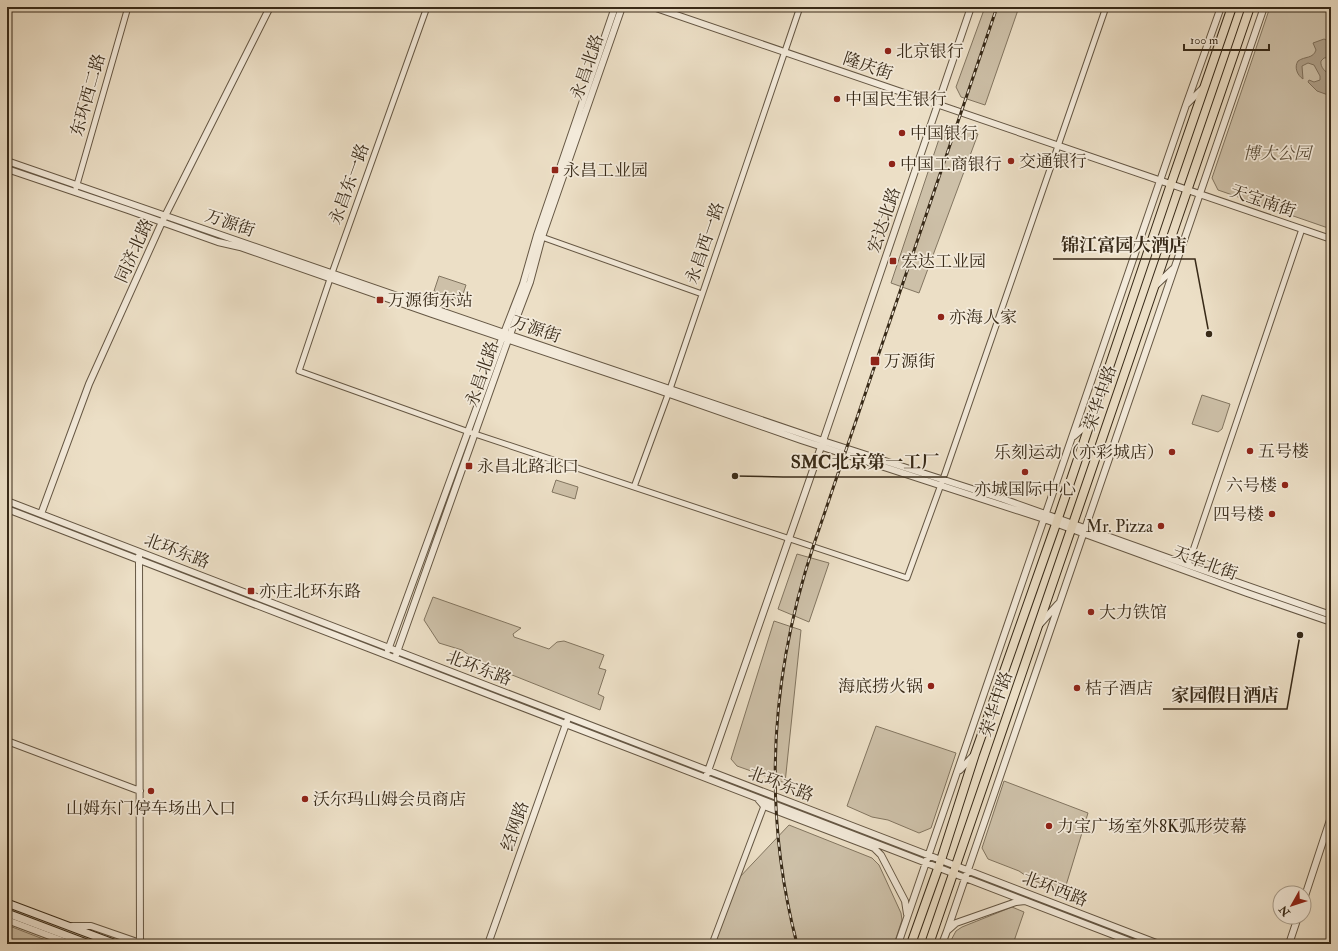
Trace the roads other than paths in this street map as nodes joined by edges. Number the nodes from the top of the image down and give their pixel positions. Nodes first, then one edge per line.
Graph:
1 (128, 7) edge
2 (270, 7) edge
3 (427, 7) edge
4 (615, 7) edge
5 (622, 7) edge
6 (653, 7) edge
7 (800, 7) edge
8 (971, 7) edge
9 (1106, 7) edge
10 (1221, 7) edge
11 (1232, 7) edge
12 (1250, 7) edge
13 (1264, 7) edge
14 (785, 52) junction
15 (1204, 86) junction
16 (937, 104) junction
17 (1186, 105) junction
18 (1058, 146) junction
19 (7, 161) edge
20 (7, 169) edge
21 (1160, 181) junction
22 (1171, 184) junction
23 (76, 188) junction
24 (1187, 190) junction
25 (1199, 194) junction
26 (164, 219) junction
27 (1302, 229) junction
28 (540, 236) junction
29 (1331, 239) edge
30 (1174, 268) junction
31 (332, 276) junction
32 (1154, 288) junction
33 (702, 294) junction
34 (506, 336) junction
35 (669, 391) junction
36 (1091, 421) junction
37 (469, 432) junction
38 (476, 434) junction
39 (1072, 437) junction
40 (822, 444) junction
41 (943, 479) junction
42 (941, 486) junction
43 (634, 487) junction
44 (7, 501) edge
45 (7, 509) edge
46 (41, 514) junction
47 (1045, 517) junction
48 (1057, 521) junction
49 (1072, 527) junction
50 (1085, 528) junction
51 (1083, 534) junction
52 (788, 539) junction
53 (139, 552) junction
54 (139, 560) junction
55 (1188, 565) junction
56 (1059, 602) junction
57 (1331, 615) edge
58 (1331, 622) edge
59 (1038, 625) junction
60 (389, 648) junction
61 (398, 651) junction
62 (387, 655) junction
63 (395, 658) junction
64 (568, 718) junction
65 (566, 724) junction
66 (7, 741) edge
67 (975, 754) junction
68 (958, 772) junction
69 (706, 774) junction
70 (140, 791) junction
71 (757, 797) junction
72 (764, 806) junction
73 (1331, 817) edge
74 (929, 856) junction
75 (926, 864) junction
76 (939, 864) junction
77 (955, 870) junction
78 (967, 870) junction
79 (965, 878) junction
80 (1309, 885) edge
81 (1028, 901) junction
82 (7, 903) edge
83 (7, 913) edge
84 (907, 916) junction
85 (7, 920) edge
86 (1295, 925) edge
87 (69, 926) junction
88 (947, 931) junction
89 (142, 943) edge
90 (70, 944) edge
91 (89, 944) edge
92 (116, 944) edge
93 (488, 944) edge
94 (712, 944) edge
95 (898, 944) edge
96 (912, 944) edge
97 (930, 944) edge
98 (942, 944) edge
99 (1137, 944) edge
100 (1159, 944) edge
101 (1289, 944) edge

1 - 23 street, 东环西二路
2 - 26 street, 同济北路
3 - 31 street, 永昌东一路
4 - 28 street, 永昌北路
5 - 28 street, 永昌北路
6 - 14 street, 隆庆街
7 - 14 street, 永昌西一路
8 - 16 street, 宏达北路
9 - 18 street
10 - 17 street
11 - 15 main road, 荣华中路
12 - 24 main road, 荣华中路
13 - 25 street
14 - 16 street, 隆庆街
14 - 33 street, 永昌西一路
15 - 17 street
15 - 22 main road, 荣华中路
16 - 18 street, 隆庆街
16 - 40 street, 宏达北路
17 - 21 street
18 - 21 street, 隆庆街
18 - 41 street
19 - 23 street, 万源街
20 - 23 street, 万源街
21 - 22 street, 隆庆街
21 - 39 street
22 - 24 street, 隆庆街
22 - 36 main road, 荣华中路
23 - 26 street, 万源街
24 - 25 street, 天宝南街
24 - 32 main road, 荣华中路
25 - 27 street, 天宝南街
25 - 30 street
26 - 31 street, 万源街
26 - 46 street, 同济北路
27 - 29 street, 天宝南街
27 - 55 street
28 - 33 street
28 - 34 street, 永昌北路
30 - 32 street
30 - 50 street
31 - 34 street, 万源街
31 - 37 street, 永昌东一路
32 - 49 main road, 荣华中路
33 - 35 street, 永昌西一路
34 - 35 street, 万源街
34 - 37 street, 永昌北路
34 - 38 street, 永昌北路
35 - 40 street, 万源街
35 - 43 street, 永昌西一路
36 - 39 street
36 - 48 main road, 荣华中路
37 - 38 street
37 - 60 street, 永昌北路
38 - 43 street
38 - 61 street, 永昌北路
39 - 47 street
40 - 41 street, 万源街
40 - 42 street, 万源街
40 - 52 street, 宏达北路
41 - 42 street
41 - 47 street, 万源街
42 - 47 street, 万源街
42 - 52 street
43 - 52 street
44 - 46 street, 北环东路
45 - 54 street, 北环东路
46 - 53 street, 北环东路
47 - 48 street, 万源街
47 - 68 street
48 - 49 street, 万源街
48 - 67 main road, 荣华中路
49 - 50 street, 天华北街
49 - 51 street, 天华北街
49 - 59 main road, 荣华中路
50 - 51 street
50 - 55 street, 天华北街
51 - 56 street
51 - 58 street, 天华北街
52 - 69 street, 宏达北路
53 - 54 street
53 - 60 street, 北环东路
54 - 62 street, 北环东路
54 - 70 street
55 - 57 street, 天华北街
56 - 59 street
56 - 78 street
59 - 77 main road, 荣华中路
60 - 61 street, 北环东路
60 - 62 street, 永昌北路
61 - 63 street, 永昌北路
61 - 64 street, 北环东路
62 - 63 street, 北环东路
63 - 65 street, 北环东路
64 - 65 street, 经网路
64 - 69 street, 北环东路
65 - 69 street, 北环东路
65 - 93 street, 经网路
66 - 70 street
67 - 68 street
67 - 76 main road, 荣华中路
68 - 74 street
69 - 71 street, 北环东路
69 - 74 street, 北环东路
70 - 89 street
71 - 72 street
71 - 75 street, 北环东路
72 - 84 street
72 - 94 street
73 - 80 street
74 - 75 street
74 - 76 street, 北环东路
75 - 76 street, 北环东路
75 - 84 street
76 - 77 street, 北环西路
76 - 96 main road, 荣华中路
77 - 78 street, 北环西路
77 - 79 street, 北环西路
77 - 97 main road, 荣华中路
78 - 79 street
78 - 100 street, 北环西路
79 - 81 street, 北环西路
79 - 88 street
81 - 88 street
81 - 99 street, 北环西路
82 - 87 main road
83 - 91 main road
84 - 95 street
85 - 90 street
86 - 101 street
87 - 89 street
87 - 92 main road
88 - 98 street

